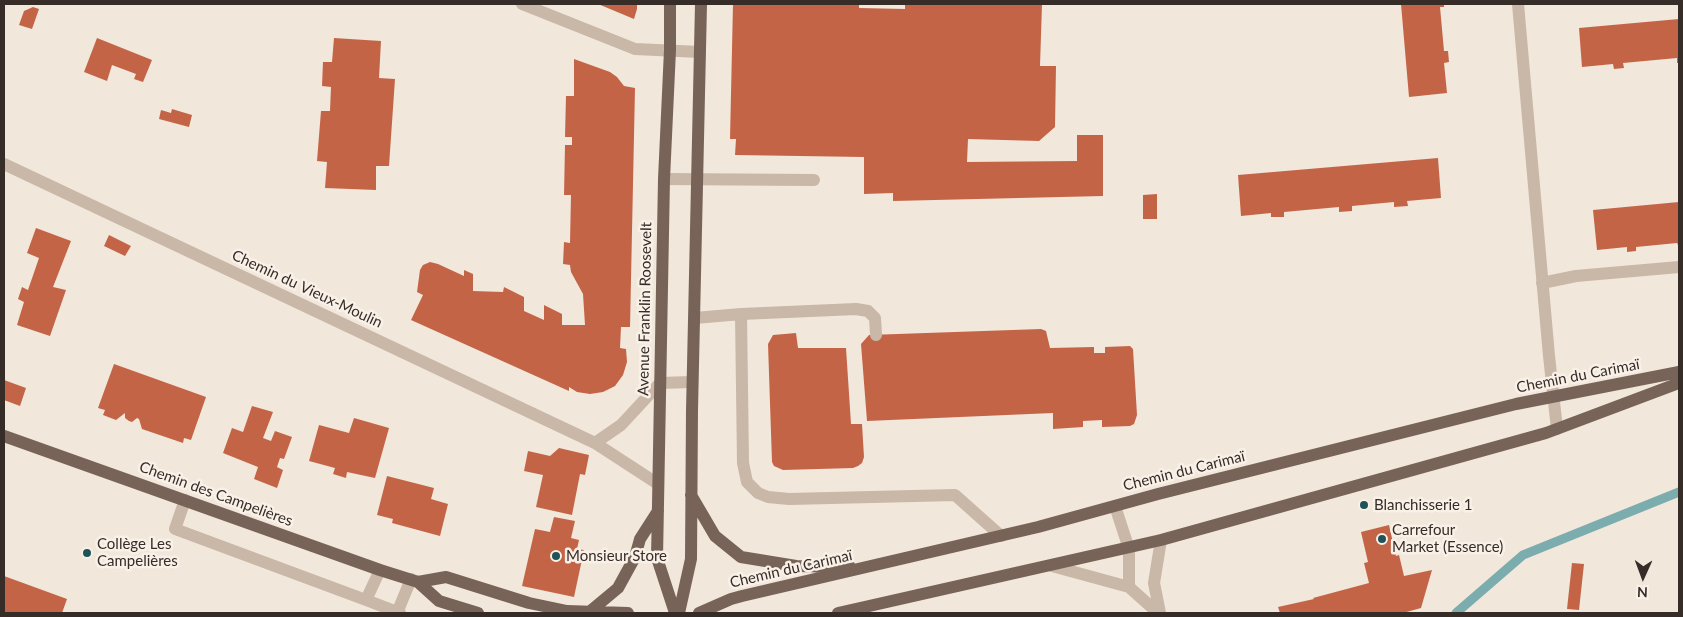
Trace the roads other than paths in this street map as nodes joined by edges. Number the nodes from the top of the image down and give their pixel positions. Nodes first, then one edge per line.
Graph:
1 (522, 4) edge
2 (670, 4) edge
3 (701, 4) edge
4 (1518, 4) edge
5 (670, 50) junction
6 (700, 52) junction
7 (4, 164) edge
8 (664, 179) junction
9 (698, 180) junction
10 (814, 180) dead end
11 (1679, 267) edge
12 (1542, 283) junction
13 (741, 314) junction
14 (695, 318) junction
15 (876, 335) dead end
16 (1679, 372) edge
17 (692, 382) junction
18 (660, 383) junction
19 (1679, 383) edge
20 (1553, 398) junction
21 (1557, 429) junction
22 (4, 436) edge
23 (595, 443) junction
24 (658, 484) junction
25 (691, 494) junction
26 (184, 500) junction
27 (1115, 506) junction
28 (658, 511) junction
29 (1001, 536) junction
30 (1161, 540) junction
31 (1129, 548) junction
32 (1052, 566) junction
33 (870, 568) junction
34 (380, 570) junction
35 (415, 581) junction
36 (1129, 587) junction
37 (366, 600) junction
38 (398, 613) edge
39 (478, 613) edge
40 (588, 613) edge
41 (628, 613) edge
42 (674, 613) edge
43 (680, 613) edge
44 (699, 613) edge
45 (840, 613) edge
46 (1159, 613) edge

1 - 5 street
2 - 5 main road, Avenue Franklin Roosevelt
3 - 6 main road
4 - 12 street
5 - 6 street
5 - 8 main road, Avenue Franklin Roosevelt
6 - 9 main road
7 - 23 street, Chemin du Vieux-Moulin
8 - 9 street
8 - 18 main road, Avenue Franklin Roosevelt
9 - 10 street
9 - 14 main road
11 - 12 street
12 - 20 street
13 - 14 street
13 - 15 street
13 - 29 street
14 - 17 main road
16 - 20 main road, Chemin du Carimaï
17 - 18 street
17 - 25 main road
18 - 23 street
18 - 24 main road, Avenue Franklin Roosevelt
19 - 21 main road
20 - 21 street
20 - 27 main road, Chemin du Carimaï
21 - 30 main road
22 - 26 main road, Chemin des Campelières
23 - 24 street, Chemin du Vieux-Moulin
24 - 28 main road, Avenue Franklin Roosevelt
25 - 33 main road
25 - 43 main road
26 - 34 main road, Chemin des Campelières
26 - 37 street
27 - 29 main road, Chemin du Carimaï
27 - 31 street
28 - 40 main road
28 - 42 main road, Avenue Franklin Roosevelt
29 - 33 main road, Chemin du Carimaï
30 - 31 main road
30 - 46 street
31 - 32 main road
31 - 36 street
32 - 36 street
32 - 45 main road
33 - 44 main road, Chemin du Carimaï
34 - 35 main road, Chemin des Campelières
34 - 37 street
35 - 38 street
35 - 39 main road, Chemin des Campelières
35 - 40 main road, Chemin des Campelières
36 - 46 street
37 - 38 street
40 - 41 main road, Chemin des Campelières

